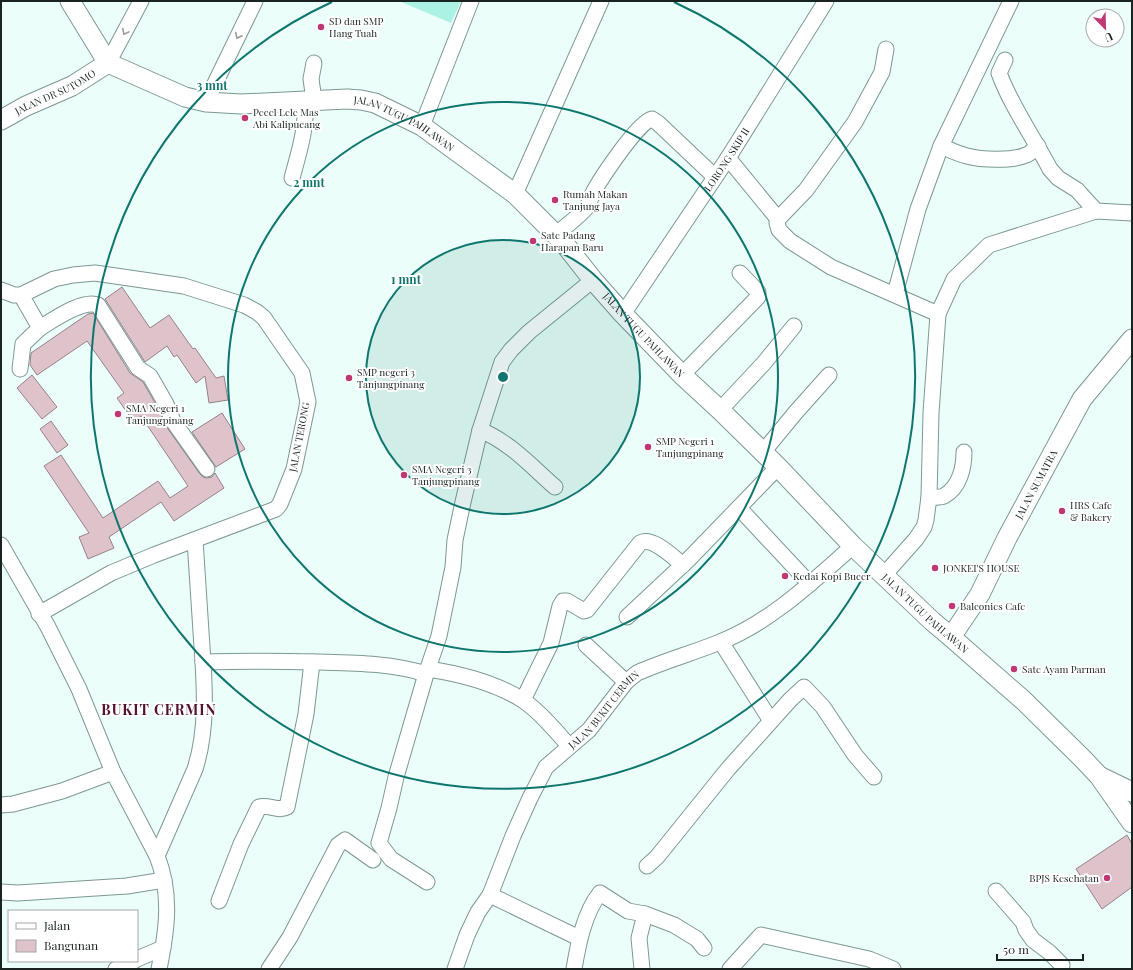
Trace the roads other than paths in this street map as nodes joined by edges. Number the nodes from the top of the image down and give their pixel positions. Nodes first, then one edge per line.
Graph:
1 (70, 1) edge
2 (141, 1) edge
3 (255, 1) edge
4 (471, 1) edge
5 (601, 1) edge
6 (826, 1) edge
7 (1011, 1) edge
8 (886, 49) dead end
9 (1005, 60) dead end
10 (108, 63) junction
11 (314, 63) dead end
12 (309, 100) junction
13 (206, 102) junction
14 (1, 120) edge
15 (422, 126) junction
16 (941, 146) junction
17 (1038, 146) junction
18 (728, 158) junction
19 (715, 177) junction
20 (292, 178) dead end
21 (515, 194) junction
22 (1096, 211) junction
23 (1132, 212) edge
24 (778, 220) junction
25 (556, 235) junction
26 (740, 274) dead end
27 (593, 280) junction
28 (1, 290) edge
29 (895, 294) junction
30 (21, 295) junction
31 (623, 314) junction
32 (938, 314) junction
33 (794, 326) dead end
34 (40, 328) junction
35 (1132, 340) edge
36 (20, 369) dead end
37 (682, 375) junction
38 (829, 375) dead end
39 (720, 410) junction
40 (480, 430) junction
41 (763, 452) junction
42 (964, 452) dead end
43 (778, 467) junction
44 (207, 469) dead end
45 (555, 488) dead end
46 (929, 497) junction
47 (739, 508) junction
48 (194, 540) junction
49 (1, 545) edge
50 (853, 546) junction
51 (682, 564) junction
52 (884, 575) junction
53 (810, 584) junction
54 (40, 614) junction
55 (627, 617) dead end
56 (952, 637) junction
57 (721, 642) junction
58 (586, 646) dead end
59 (203, 662) junction
60 (312, 662) junction
61 (427, 671) junction
62 (626, 682) junction
63 (522, 700) junction
64 (771, 721) junction
65 (570, 746) junction
66 (113, 772) junction
67 (1099, 776) junction
68 (874, 777) dead end
69 (1132, 792) edge
70 (1, 805) edge
71 (1131, 816) edge
72 (157, 856) junction
73 (373, 860) dead end
74 (647, 866) dead end
75 (164, 880) junction
76 (427, 882) dead end
77 (996, 891) dead end
78 (1, 892) edge
79 (490, 895) junction
80 (219, 901) dead end
81 (644, 914) junction
82 (579, 938) junction
83 (163, 948) junction
84 (704, 948) dead end
85 (138, 959) edge
86 (132, 962) edge
87 (1062, 965) dead end
88 (116, 969) edge
89 (159, 969) edge
90 (269, 969) edge
91 (455, 969) edge
92 (574, 969) edge
93 (642, 969) edge
94 (730, 969) edge
95 (893, 969) edge

1 - 10 main road
2 -> 10 street
3 -> 13 street
4 - 15 street
5 - 21 street
6 - 18 street, LORONG SKIP II
7 - 16 street
8 - 24 street
9 - 17 street
10 - 13 main road, JALAN TUGU PAHLAWAN
10 - 14 main road, JALAN DR SUTOMO
11 - 12 street
12 - 13 main road, JALAN TUGU PAHLAWAN
12 - 15 main road, JALAN TUGU PAHLAWAN
12 - 20 street
15 - 21 main road, JALAN TUGU PAHLAWAN
16 - 17 street
16 - 29 street
17 - 22 street
18 - 19 street, LORONG SKIP II
18 - 24 street
19 - 25 street
19 - 31 street, LORONG SKIP II
21 - 25 main road, JALAN TUGU PAHLAWAN
22 - 23 street
22 - 32 street
24 - 29 street
25 - 27 main road, JALAN TUGU PAHLAWAN
26 - 37 street
27 - 31 main road, JALAN TUGU PAHLAWAN
27 - 40 street
28 - 30 street
29 - 32 street
30 - 34 street
30 - 48 street, JALAN TERONG
31 - 37 main road, JALAN TUGU PAHLAWAN
32 - 46 street
33 - 39 street
34 - 36 street
34 - 44 street
35 - 56 main road, JALAN SUMATRA
37 - 39 main road, JALAN TUGU PAHLAWAN
38 - 41 street
39 - 41 main road, JALAN TUGU PAHLAWAN
40 - 45 street
40 - 61 street
41 - 43 main road, JALAN TUGU PAHLAWAN
42 - 46 street
43 - 47 street
43 - 50 main road, JALAN TUGU PAHLAWAN
46 - 52 street
47 - 51 street
47 - 53 street
48 - 54 street, JALAN TERONG
48 - 59 street
49 - 54 street
50 - 52 main road, JALAN TUGU PAHLAWAN
50 - 53 street, JALAN BUKIT CERMIN
51 - 55 street
51 - 63 street
52 - 56 main road, JALAN TUGU PAHLAWAN
53 - 57 street, JALAN BUKIT CERMIN
54 - 66 street
56 - 67 main road, JALAN TUGU PAHLAWAN
57 - 62 street, JALAN BUKIT CERMIN
57 - 64 street
58 - 62 street
59 - 60 street
59 - 72 street
60 - 61 street
60 - 80 street
61 - 63 street
61 - 76 street
62 - 65 street, JALAN BUKIT CERMIN
63 - 65 street
64 - 68 street
64 - 74 street
65 - 79 street, JALAN BUKIT CERMIN
66 - 70 street
66 - 72 street
67 - 69 main road
67 - 71 main road
72 - 75 street
73 - 90 street
75 - 78 street
75 - 83 street
77 - 87 street
79 - 82 street
79 - 91 street, JALAN BUKIT CERMIN
81 - 82 street
81 - 84 street
81 - 93 street
82 - 92 street
83 - 85 street
83 - 89 street
86 - 88 street
94 - 95 street

